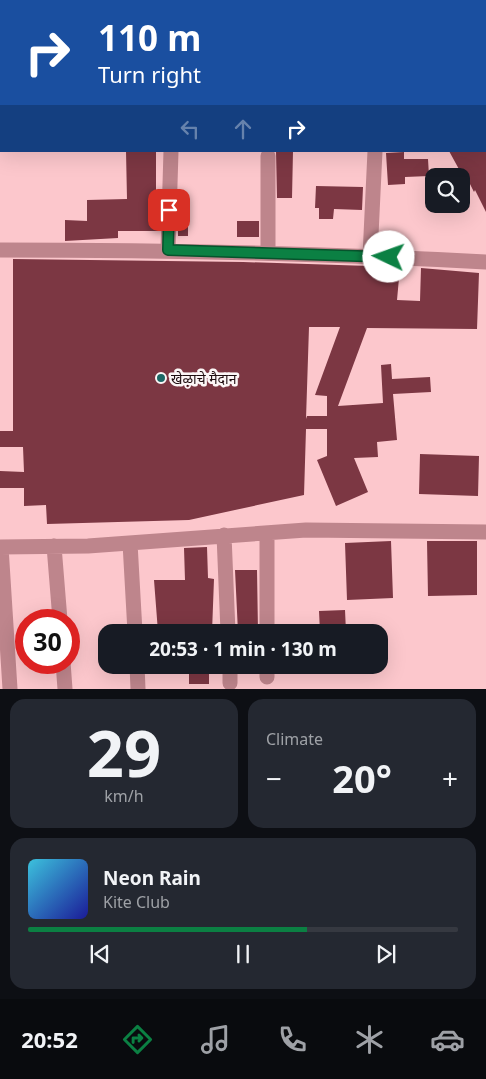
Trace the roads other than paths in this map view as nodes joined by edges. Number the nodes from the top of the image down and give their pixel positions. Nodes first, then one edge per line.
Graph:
1 (171, 152) edge
2 (375, 152) edge
3 (268, 156) dead end
4 (0, 250) edge
5 (168, 250) junction
6 (268, 253) junction
7 (370, 256) junction
8 (486, 262) edge
9 (266, 532) junction
10 (486, 532) edge
11 (224, 535) junction
12 (130, 543) junction
13 (54, 546) junction
14 (1, 547) edge
15 (59, 609) edge
16 (135, 624) edge
17 (228, 624) edge
18 (267, 624) edge
19 (64, 674) edge
20 (137, 674) edge
21 (230, 674) edge
22 (230, 683) dead end
23 (10, 689) edge
24 (65, 689) edge
25 (138, 689) edge

1 - 5 street
2 - 7 street
3 - 6 street
4 - 5 street
5 - 6 street
6 - 7 street
7 - 8 street
9 - 10 street
9 - 11 street
9 - 18 street
11 - 12 street
11 - 17 street
12 - 13 street
12 - 16 street
13 - 14 street
13 - 15 street
14 - 23 street
19 - 24 street
20 - 25 street
21 - 22 street

